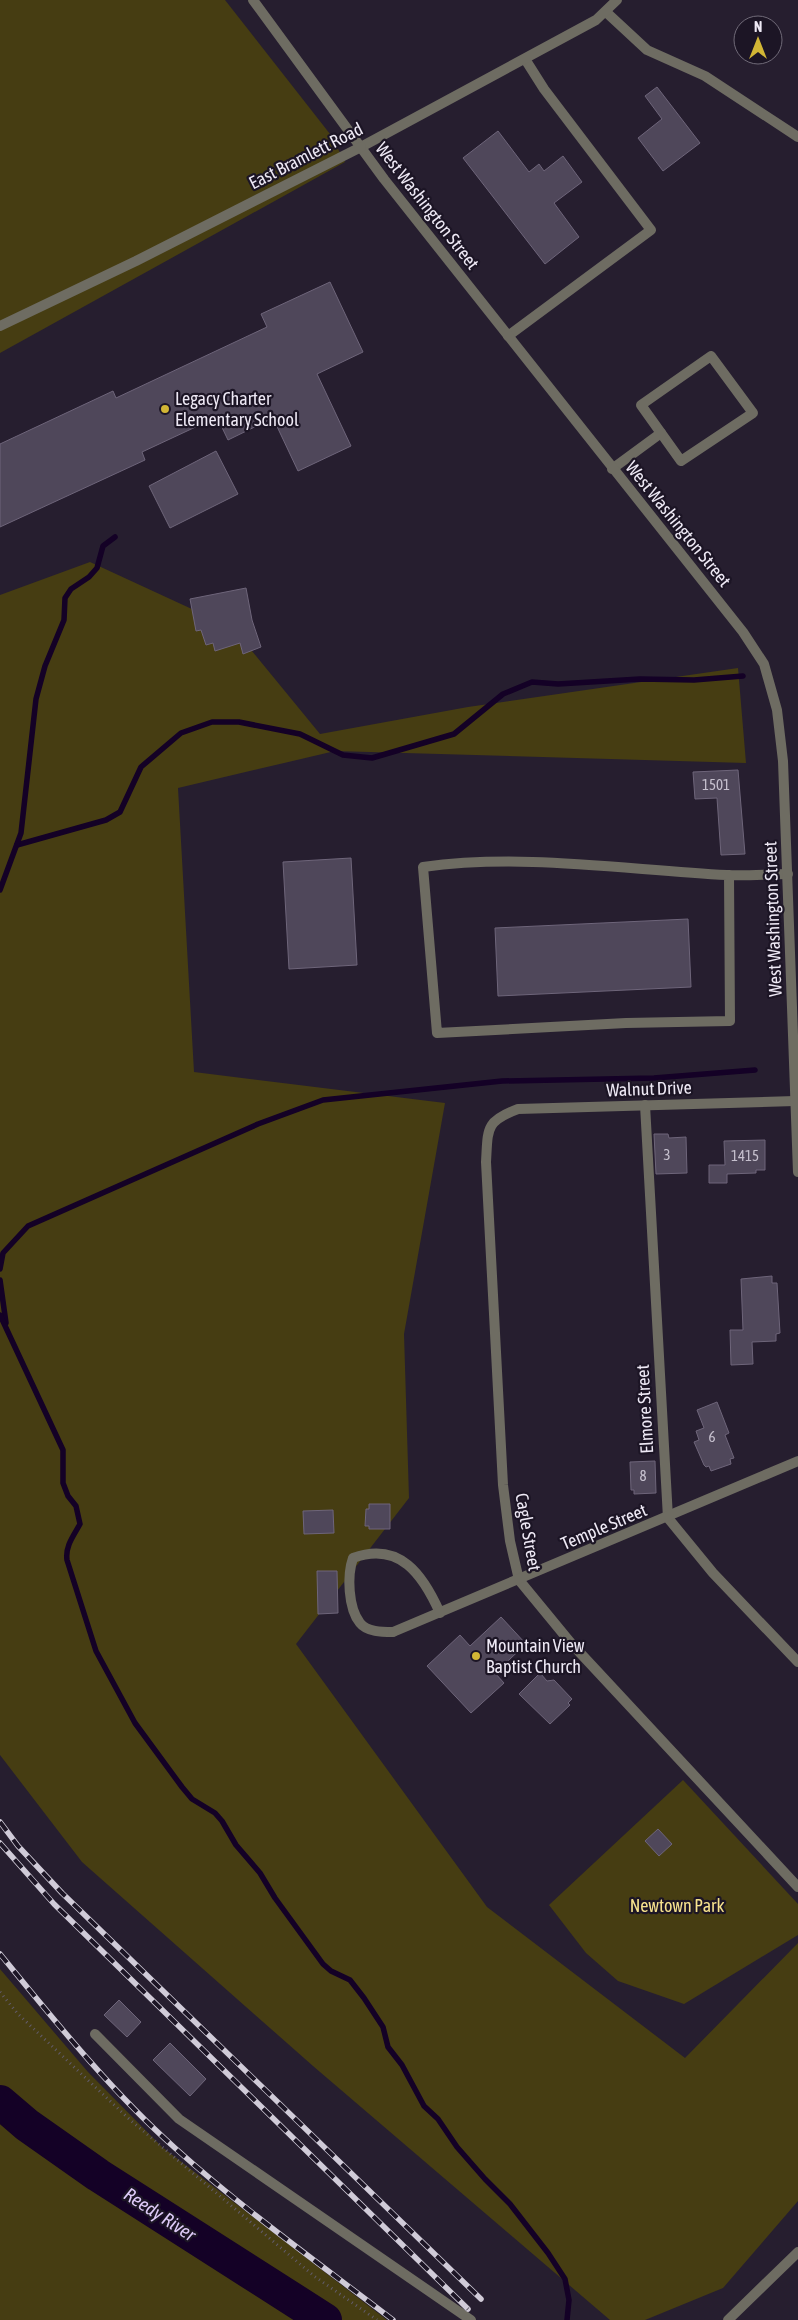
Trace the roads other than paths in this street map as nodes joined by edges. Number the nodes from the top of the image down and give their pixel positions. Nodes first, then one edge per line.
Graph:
1 (253, 0) edge
2 (617, 0) edge
3 (606, 12) junction
4 (525, 59) junction
5 (798, 137) edge
6 (361, 147) junction
7 (0, 326) edge
8 (508, 336) junction
9 (661, 433) junction
10 (612, 469) junction
11 (788, 874) junction
12 (729, 875) junction
13 (796, 1101) junction
14 (645, 1105) junction
15 (505, 1114) joint
16 (798, 1172) edge
17 (798, 1461) edge
18 (668, 1518) junction
19 (519, 1580) junction
20 (440, 1614) junction
21 (798, 1662) edge
22 (798, 1887) edge
23 (95, 2034) dead end
24 (798, 2252) edge
25 (471, 2320) edge
26 (728, 2320) edge

1 - 6 street, West Washington Street
2 - 3 street, East Bramlett Road
3 - 4 street, East Bramlett Road
3 - 5 street
4 - 6 street, East Bramlett Road
4 - 8 street
6 - 7 street, East Bramlett Road
6 - 8 street, West Washington Street
8 - 10 street, West Washington Street
9 - 9 street
9 - 10 street
10 - 11 street, West Washington Street
11 - 12 street
11 - 13 street, West Washington Street
12 - 12 street
13 - 14 street, Walnut Drive
13 - 16 street, West Washington Street
14 - 15 street, Walnut Drive
14 - 18 street, Elmore Street
15 - 19 street, Cagle Street
17 - 18 street, Temple Street
18 - 19 street, Temple Street
18 - 21 street
19 - 20 street, Temple Street
19 - 22 street, Cagle Street
20 - 20 street, Temple Street
23 - 25 street
24 - 26 street

